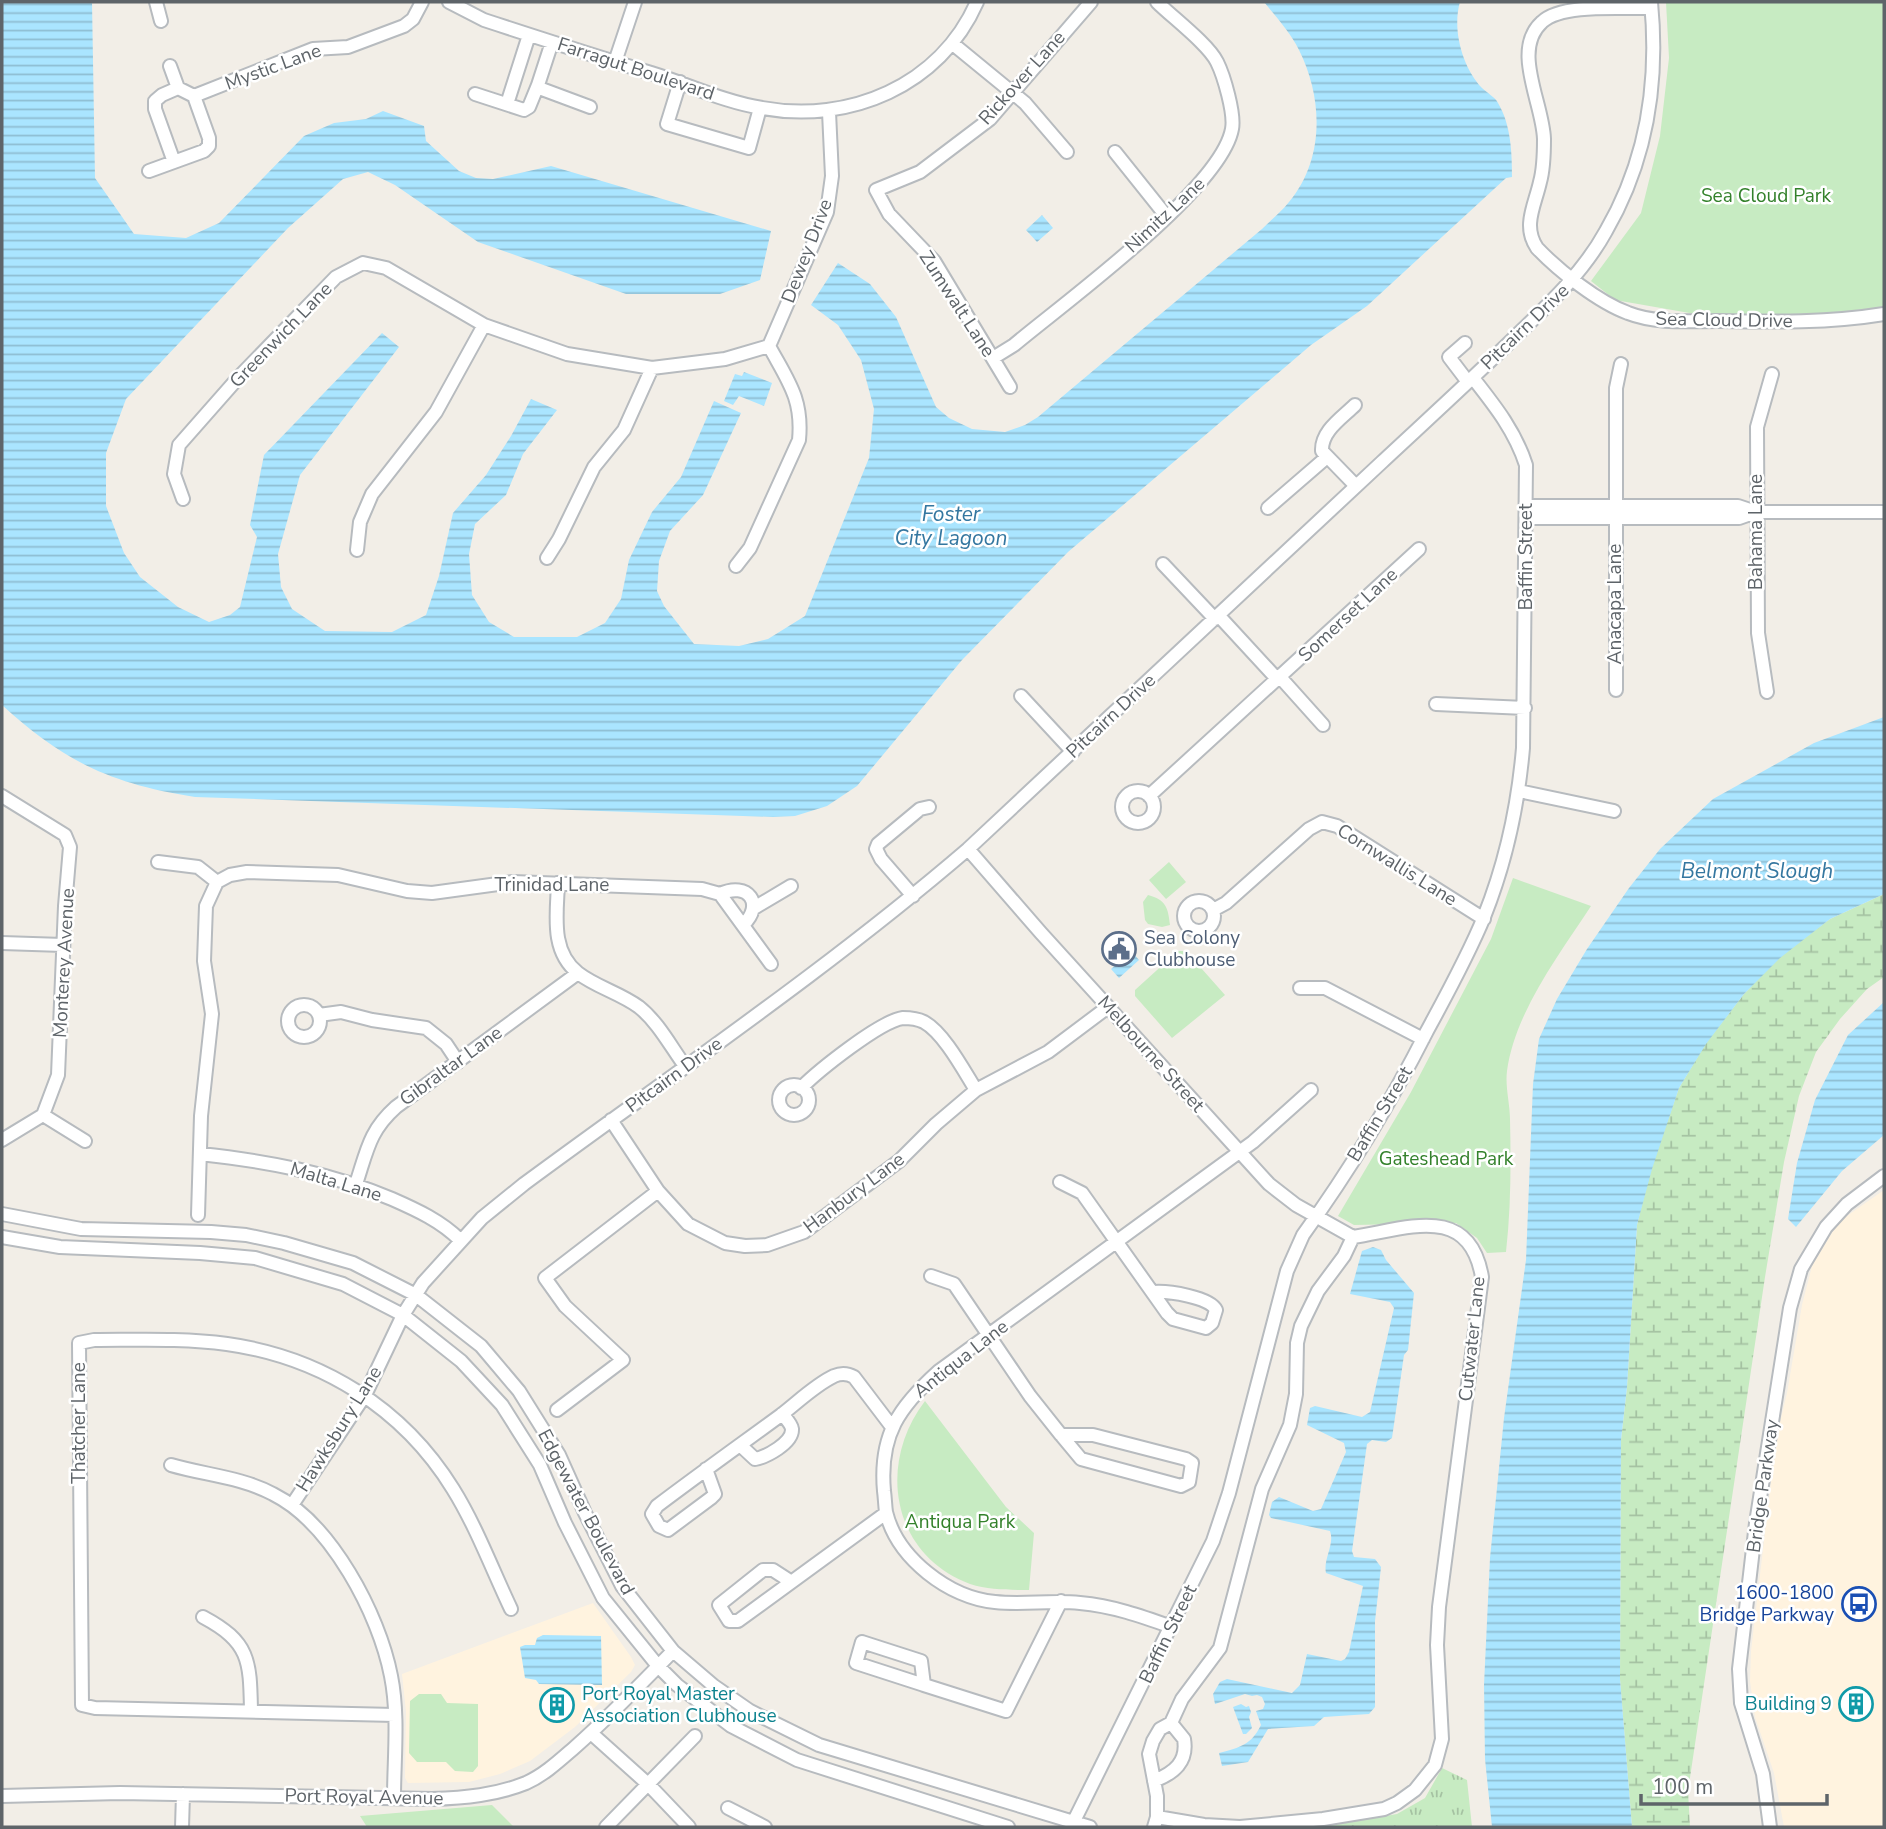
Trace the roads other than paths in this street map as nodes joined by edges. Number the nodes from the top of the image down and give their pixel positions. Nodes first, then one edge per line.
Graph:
1 (156, 2) edge
2 (422, 2) edge
3 (449, 2) edge
4 (635, 2) edge
5 (977, 2) edge
6 (1091, 2) edge
7 (1157, 2) edge
8 (1651, 5) edge
9 (160, 21) dead end
10 (529, 35) junction
11 (552, 42) junction
12 (953, 44) junction
13 (615, 62) junction
14 (170, 66) dead end
15 (680, 82) junction
16 (538, 85) junction
17 (178, 88) junction
18 (475, 94) dead end
19 (1012, 94) junction
20 (194, 96) junction
21 (507, 104) junction
22 (590, 107) dead end
23 (760, 108) junction
24 (828, 112) junction
25 (1067, 152) dead end
26 (1115, 152) dead end
27 (174, 162) junction
28 (149, 171) dead end
29 (876, 190) joint
30 (1167, 216) junction
31 (1574, 280) junction
32 (1884, 314) edge
33 (484, 326) junction
34 (1465, 342) dead end
35 (769, 346) junction
36 (993, 358) junction
37 (1621, 364) dead end
38 (652, 368) junction
39 (1772, 374) dead end
40 (1471, 380) junction
41 (1010, 387) dead end
42 (1355, 405) dead end
43 (1327, 457) junction
44 (1356, 486) junction
45 (183, 499) dead end
46 (1268, 508) dead end
47 (1527, 512) junction
48 (1615, 512) junction
49 (1756, 512) junction
50 (1884, 512) edge
51 (357, 550) dead end
52 (1419, 550) dead end
53 (547, 558) dead end
54 (1163, 564) dead end
55 (736, 566) dead end
56 (1217, 617) junction
57 (1279, 679) junction
58 (1616, 690) dead end
59 (1767, 692) dead end
60 (1021, 696) dead end
61 (1436, 704) dead end
62 (1525, 708) junction
63 (1323, 725) dead end
64 (1073, 752) junction
65 (1519, 791) junction
66 (2, 796) edge
67 (1149, 796) dead end
68 (929, 807) dead end
69 (1614, 811) dead end
70 (968, 849) junction
71 (158, 862) dead end
72 (217, 882) junction
73 (558, 883) junction
74 (791, 886) dead end
75 (720, 894) junction
76 (913, 896) junction
77 (754, 908) junction
78 (1213, 911) dead end
79 (1484, 919) junction
80 (743, 925) junction
81 (2, 943) edge
82 (63, 945) junction
83 (771, 964) dead end
84 (578, 973) junction
85 (1300, 988) dead end
86 (1108, 1007) junction
87 (319, 1015) dead end
88 (1423, 1039) junction
89 (458, 1062) junction
90 (685, 1066) junction
91 (802, 1088) dead end
92 (976, 1090) junction
93 (1311, 1090) dead end
94 (43, 1115) junction
95 (611, 1120) junction
96 (2, 1138) edge
97 (85, 1141) dead end
98 (1239, 1152) junction
99 (200, 1154) junction
100 (1884, 1176) edge
101 (1060, 1182) dead end
102 (356, 1184) junction
103 (658, 1191) junction
104 (2, 1214) edge
105 (198, 1214) dead end
106 (1316, 1217) junction
107 (2, 1237) edge
108 (1353, 1237) junction
109 (460, 1240) junction
110 (1118, 1241) junction
111 (931, 1276) dead end
112 (1154, 1292) junction
113 (415, 1295) junction
114 (403, 1315) junction
115 (989, 1335) junction
116 (365, 1395) junction
117 (557, 1410) dead end
118 (782, 1414) junction
119 (892, 1427) junction
120 (1061, 1435) junction
121 (740, 1445) junction
122 (171, 1465) dead end
123 (706, 1469) junction
124 (292, 1505) junction
125 (886, 1513) junction
126 (790, 1581) junction
127 (1061, 1601) junction
128 (511, 1609) dead end
129 (203, 1617) dead end
130 (1172, 1627) junction
131 (673, 1651) junction
132 (658, 1666) junction
133 (924, 1685) junction
134 (251, 1710) junction
135 (395, 1715) junction
136 (1171, 1723) junction
137 (591, 1733) junction
138 (695, 1736) dead end
139 (1154, 1781) junction
140 (649, 1785) junction
141 (183, 1794) junction
142 (2, 1796) edge
143 (394, 1798) junction
144 (727, 1808) dead end
145 (1156, 1822) edge
146 (1072, 1825) edge
147 (182, 1827) edge
148 (606, 1827) edge
149 (689, 1827) edge
150 (765, 1827) edge
151 (1008, 1827) edge
152 (1090, 1827) edge
153 (1770, 1827) edge

1 - 9 street
2 - 20 street, Mystic Lane
3 - 10 street, Farragut Boulevard
4 - 13 street
5 - 12 street, Farragut Boulevard
6 - 19 street, Rickover Lane
7 - 30 street, Nimitz Lane
8 - 31 street, Pitcairn Drive
8 - 31 street, Sea Cloud Drive
10 - 11 street, Farragut Boulevard
10 - 21 street
11 - 13 street, Farragut Boulevard
11 - 16 street
12 - 19 street
12 - 24 street, Farragut Boulevard
13 - 15 street, Farragut Boulevard
14 - 17 street
15 - 23 street, Farragut Boulevard
15 - 23 street
16 - 21 street
16 - 22 street
17 - 20 street
17 - 27 street
18 - 21 street
19 - 25 street
19 - 29 street, Rickover Lane
20 - 27 street
23 - 24 street, Farragut Boulevard
24 - 35 street, Dewey Drive
26 - 30 street
27 - 28 street
29 - 36 street, Zumwalt Lane
30 - 36 street, Nimitz Lane
31 - 32 street, Sea Cloud Drive
31 - 40 street, Pitcairn Drive
33 - 38 street, Greenwich Lane
33 - 45 street, Greenwich Lane
33 - 51 street
34 - 40 street, Baffin Street
35 - 38 street, Greenwich Lane
35 - 55 street
36 - 41 street, Zumwalt Lane
37 - 48 street, Anacapa Lane
38 - 53 street
39 - 49 street, Bahama Lane
40 - 44 street, Pitcairn Drive
40 - 47 street, Baffin Street
42 - 43 street
43 - 44 street
43 - 46 street
44 - 56 street, Pitcairn Drive
47 - 48 street, Anacapa Lane
47 - 62 street, Baffin Street
48 - 49 street
48 - 58 street, Anacapa Lane
49 - 50 street
49 - 59 street, Bahama Lane
52 - 57 street, Somerset Lane
54 - 56 street
56 - 57 street
56 - 64 street, Pitcairn Drive
57 - 63 street
57 - 67 street, Somerset Lane
60 - 64 street
61 - 62 street
62 - 65 street, Baffin Street
64 - 70 street, Pitcairn Drive
65 - 69 street
65 - 79 street, Baffin Street
66 - 82 street, Monterey Avenue
68 - 76 street
70 - 76 street, Pitcairn Drive
70 - 86 street, Melbourne Street
71 - 72 street
72 - 73 street, Trinidad Lane
72 - 99 street
73 - 75 street, Trinidad Lane
73 - 84 street
74 - 77 street
75 - 77 street, Trinidad Lane
75 - 80 street
76 - 90 street, Pitcairn Drive
77 - 80 street
78 - 79 street, Cornwallis Lane
79 - 88 street, Baffin Street
80 - 83 street
81 - 82 street
82 - 94 street, Monterey Avenue
84 - 89 street, Gibraltar Lane
84 - 90 street
85 - 88 street
86 - 92 street, Hanbury Lane
86 - 98 street, Melbourne Street
87 - 89 street
88 - 106 street, Baffin Street
89 - 102 street, Gibraltar Lane
90 - 95 street, Pitcairn Drive
91 - 92 street
92 - 103 street, Hanbury Lane
93 - 98 street, Antiqua Lane
94 - 96 street
94 - 97 street
95 - 103 street, Hanbury Lane
95 - 109 street, Pitcairn Drive
98 - 106 street, Melbourne Street
98 - 110 street, Antiqua Lane
99 - 102 street, Malta Lane
99 - 105 street
100 - 153 street, Bridge Parkway
101 - 110 street
102 - 109 street, Malta Lane
103 - 117 street
104 - 113 street, Edgewater Boulevard
106 - 108 street, Melbourne Street
106 - 130 street, Baffin Street
107 - 114 street, Edgewater Boulevard
108 - 136 street, Cutwater Lane
108 - 145 street, Cutwater Lane
109 - 113 street, Pitcairn Drive
110 - 112 street
110 - 115 street, Antiqua Lane
111 - 115 street
112 - 112 street
113 - 114 street, Pitcairn Drive
113 - 131 street, Edgewater Boulevard
114 - 116 street, Hawksbury Lane
114 - 132 street, Edgewater Boulevard
115 - 119 street, Antiqua Lane
115 - 120 street
116 - 124 street, Hawksbury Lane
116 - 128 street, Thatcher Lane
116 - 134 street, Thatcher Lane
118 - 119 street
118 - 121 street
118 - 121 street
119 - 125 street, Antiqua Lane
120 - 120 street
121 - 123 street
122 - 124 street
123 - 123 street
124 - 135 street
125 - 126 street
125 - 127 street, Antiqua Lane
126 - 126 street
127 - 130 street, Antiqua Lane
127 - 133 street
129 - 134 street
130 - 146 street, Baffin Street
131 - 132 street, Port Royal Avenue
131 - 146 street, Edgewater Boulevard
132 - 137 street, Port Royal Avenue
132 - 151 street, Edgewater Boulevard
133 - 133 street
134 - 135 street, Thatcher Lane
135 - 143 street
136 - 139 street, Cutwater Lane
136 - 139 street
137 - 140 street
137 - 143 street, Port Royal Avenue
138 - 140 street
139 - 145 street, Cutwater Lane
140 - 148 street
140 - 149 street
141 - 142 street, Port Royal Avenue
141 - 143 street, Port Royal Avenue
141 - 147 street
144 - 150 street
146 - 152 street, Edgewater Boulevard

